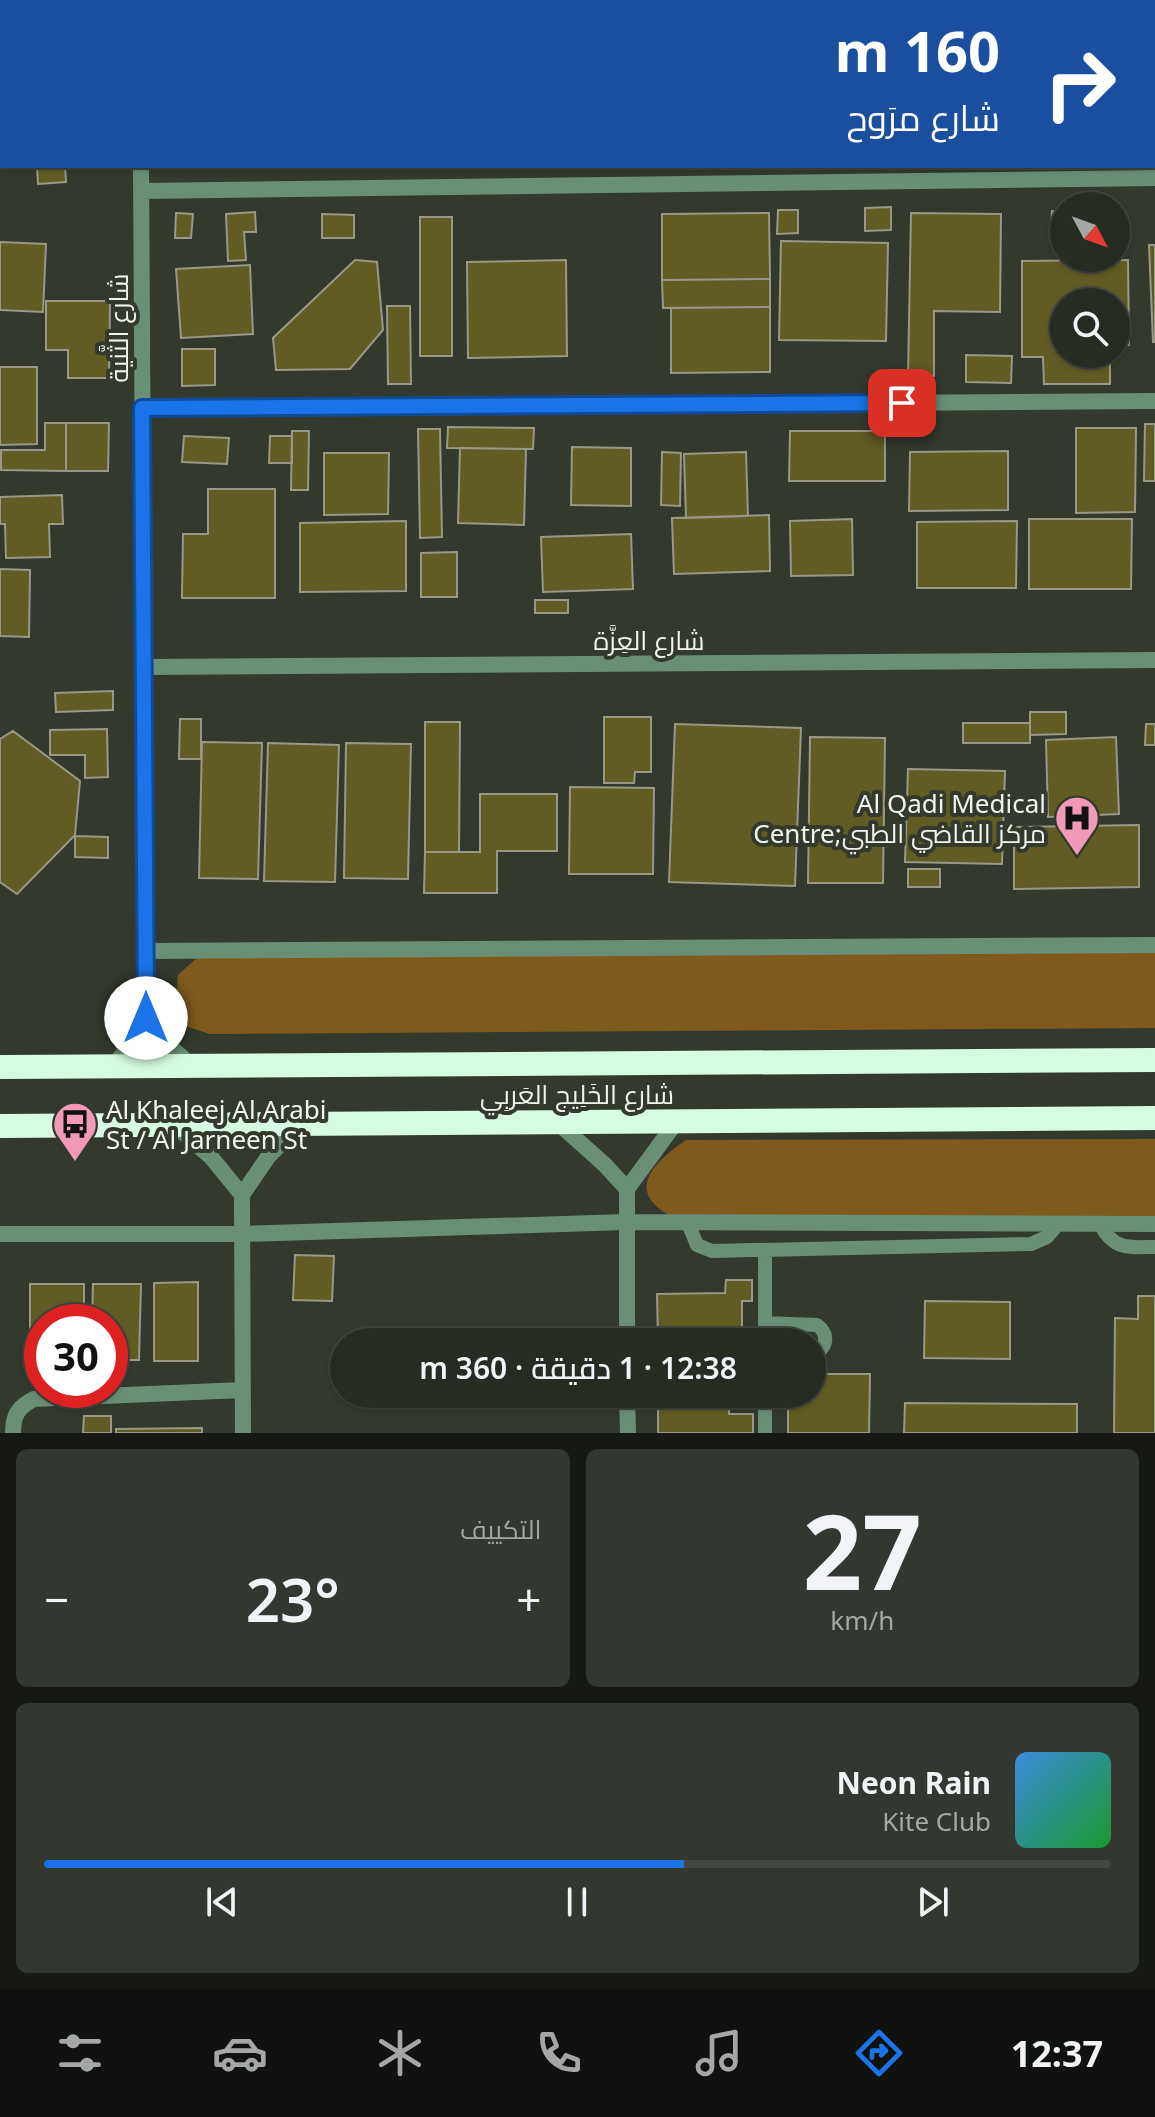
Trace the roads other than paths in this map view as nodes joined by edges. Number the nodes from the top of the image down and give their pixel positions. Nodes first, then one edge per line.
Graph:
1 (141, 168) edge
2 (1155, 178) edge
3 (141, 191) junction
4 (1155, 401) edge
5 (142, 408) junction
6 (1155, 660) edge
7 (144, 667) junction
8 (1155, 945) edge
9 (146, 951) junction
10 (146, 1018) junction
11 (1155, 1060) edge
12 (192, 1066) junction
13 (0, 1067) edge
14 (112, 1067) junction
15 (1155, 1118) edge
16 (677, 1121) junction
17 (557, 1122) junction
18 (300, 1124) junction
19 (173, 1125) junction
20 (0, 1126) edge
21 (627, 1189) junction
22 (242, 1195) junction
23 (626, 1222) junction
24 (688, 1223) junction
25 (1058, 1224) junction
26 (1100, 1224) junction
27 (1155, 1224) edge
28 (0, 1234) edge
29 (242, 1234) junction
30 (1155, 1247) edge
31 (765, 1250) junction
32 (765, 1323) junction
33 (627, 1328) edge
34 (765, 1328) edge
35 (822, 1328) edge
36 (242, 1390) junction
37 (627, 1408) edge
38 (765, 1408) edge
39 (13, 1433) edge
40 (243, 1433) edge
41 (628, 1433) edge
42 (765, 1433) edge

1 - 3 street, شارع الثَّنية
2 - 3 street
3 - 5 street, شارع الثَّنية
4 - 5 street
5 - 7 street, شارع الثَّنية
6 - 7 street, شارع العِزَّة
7 - 9 street, شارع الثَّنية
8 - 9 street
9 - 10 street, شارع الثَّنية
10 - 12 street
10 - 14 street
11 - 12 highway, شارع الخَلِيج العَربِي
12 - 14 highway, شارع الخَلِيج العَربِي
13 - 14 highway, شارع الخَلِيج العَربِي
15 - 16 highway, شارع الخَلِيج العَربِي
16 - 17 highway, شارع الخَلِيج العَربِي
16 - 21 street
17 - 18 highway, شارع الخَلِيج العَربِي
17 - 21 street
18 - 19 highway, شارع الخَلِيج العَربِي
18 - 22 street
19 - 20 highway, شارع الخَلِيج العَربِي
19 - 22 street
21 - 23 street
22 - 29 street
23 - 24 street
23 - 29 street
23 - 33 street
24 - 25 street
24 - 31 lane
25 - 26 street
25 - 31 lane
26 - 27 street
26 - 30 lane
28 - 29 street
29 - 36 street
31 - 32 lane
32 - 34 lane
32 - 35 lane
36 - 39 street
36 - 40 street
37 - 41 street
38 - 42 lane

